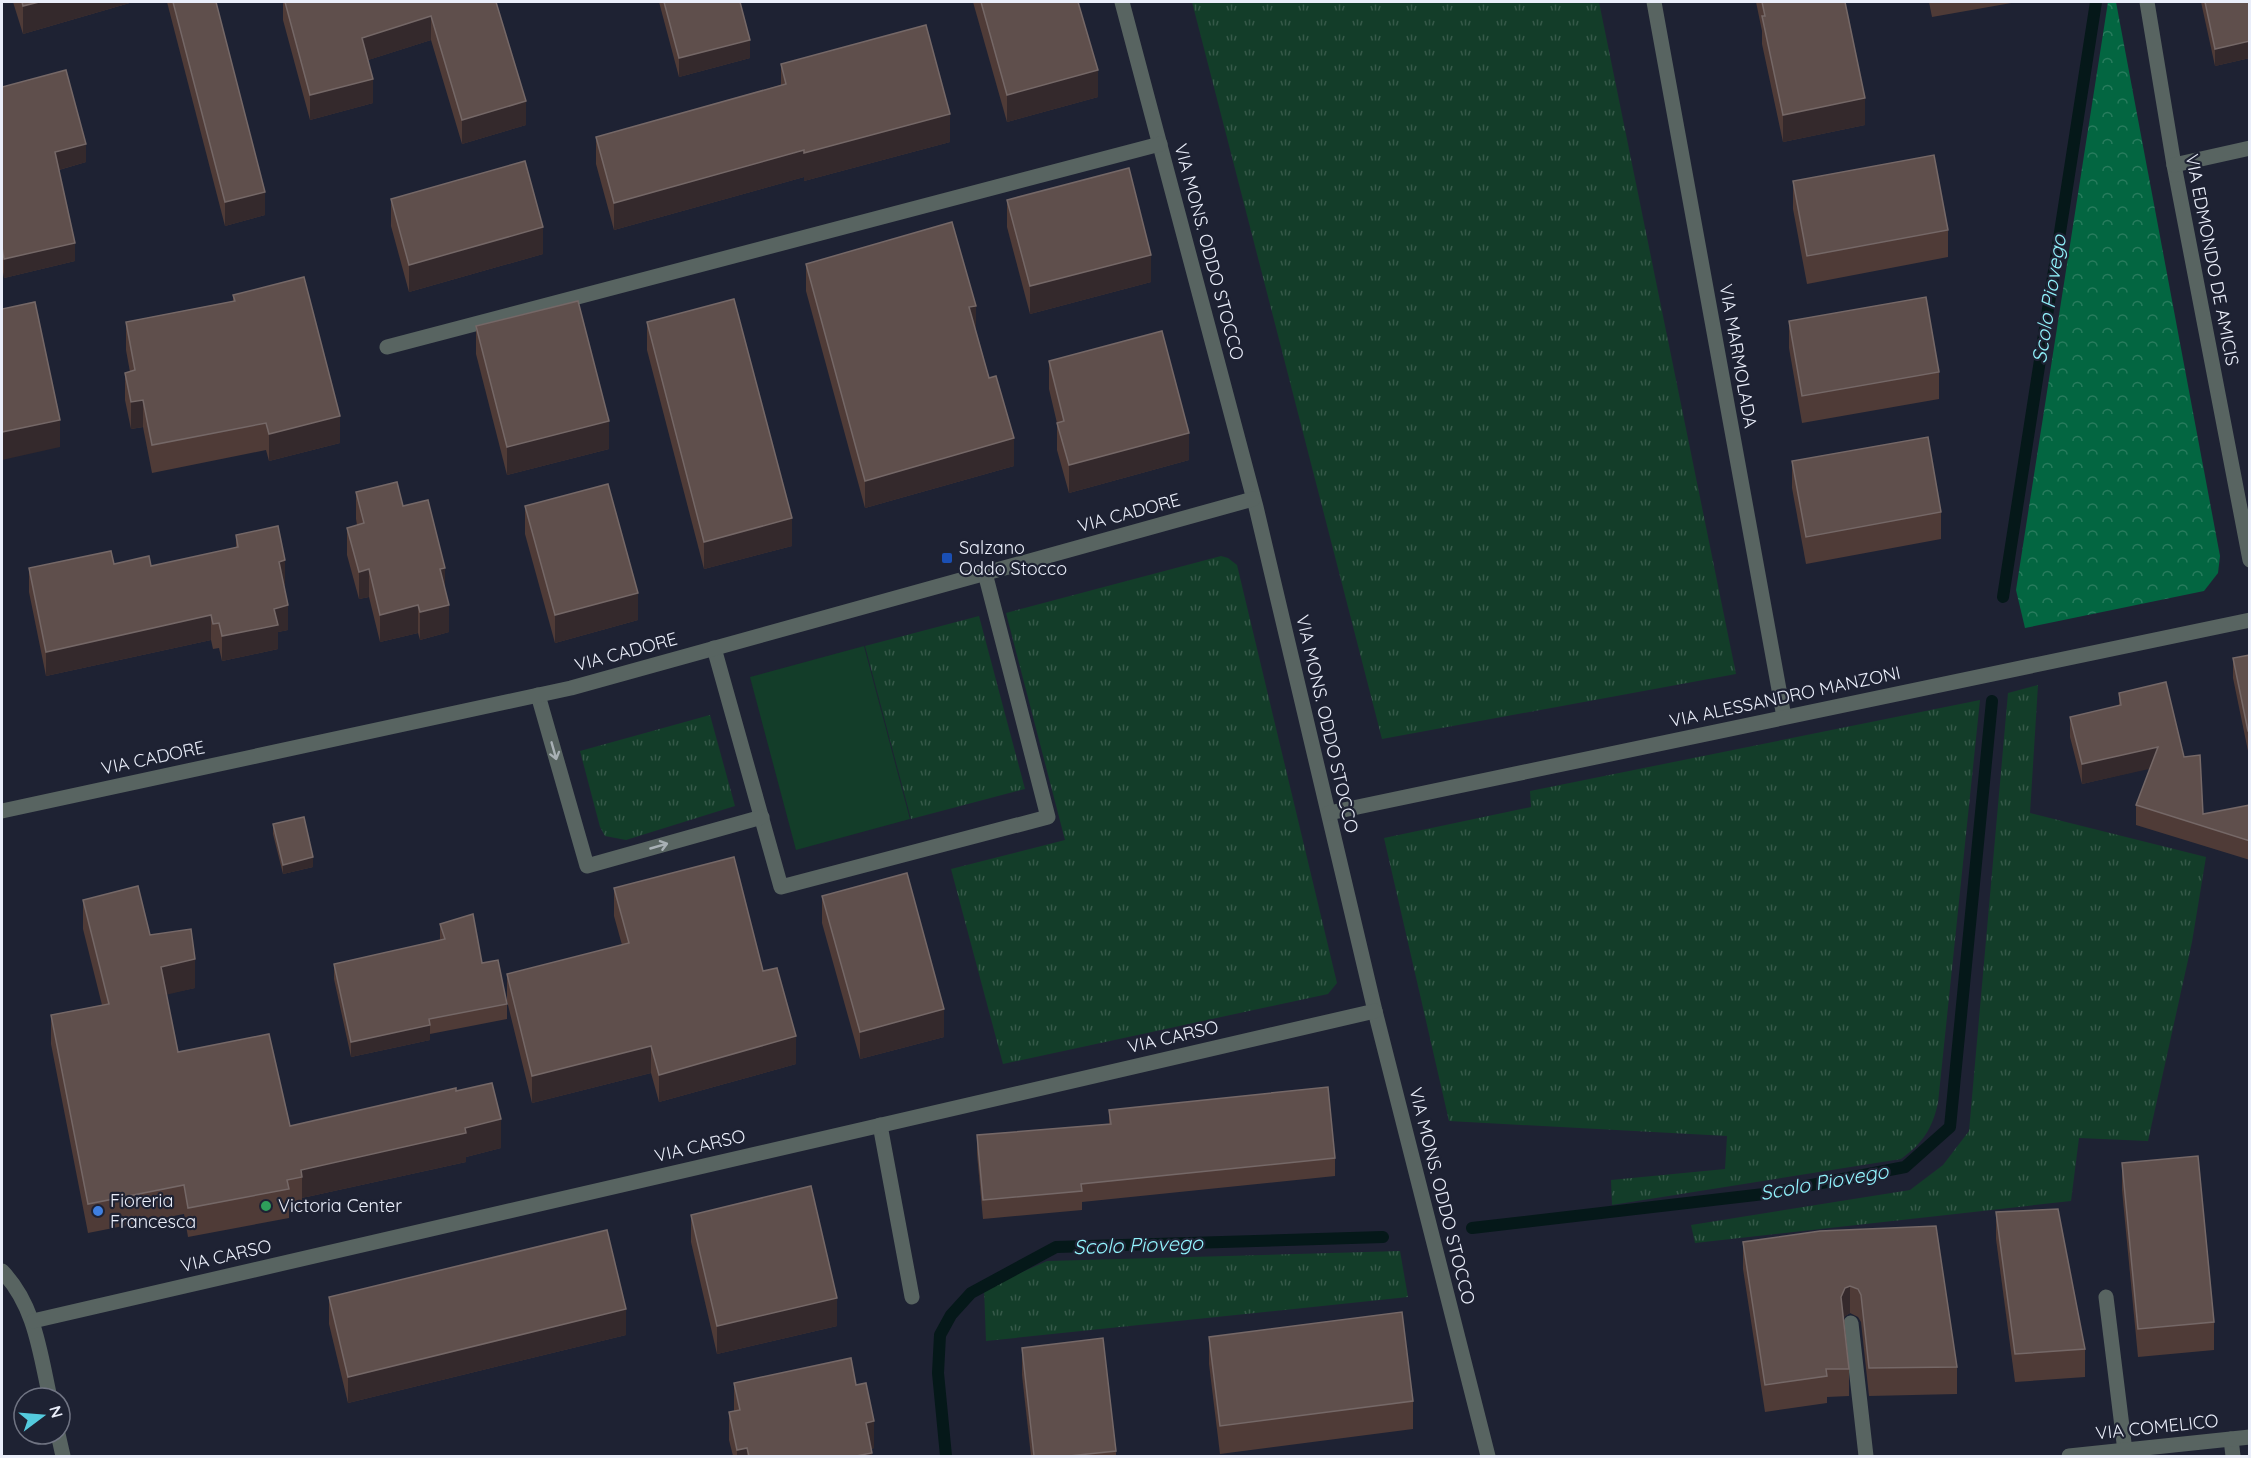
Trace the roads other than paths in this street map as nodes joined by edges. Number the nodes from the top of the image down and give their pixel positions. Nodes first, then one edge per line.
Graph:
1 (1122, 2) edge
2 (1654, 2) edge
3 (2147, 2) edge
4 (1160, 144) junction
5 (2250, 148) edge
6 (2174, 165) junction
7 (387, 347) dead end
8 (1254, 499) junction
9 (2250, 560) edge
10 (985, 573) junction
11 (2250, 620) edge
12 (714, 648) junction
13 (538, 695) junction
14 (1784, 717) junction
15 (2, 811) edge
16 (1329, 813) junction
17 (762, 817) junction
18 (1375, 1011) junction
19 (880, 1125) junction
20 (2, 1271) edge
21 (912, 1297) dead end
22 (2106, 1297) dead end
23 (33, 1321) junction
24 (1851, 1323) dead end
25 (47, 1386) edge
26 (2250, 1437) edge
27 (2231, 1439) junction
28 (2125, 1451) junction
29 (1488, 1456) edge
30 (1866, 1456) edge
31 (2069, 1456) edge
32 (2233, 1456) edge

1 - 4 street, VIA MONS. ODDO STOCCO
2 - 14 street, VIA MARMOLADA
3 - 6 street, VIA EDMONDO DE AMICIS
4 - 7 street
4 - 8 street, VIA MONS. ODDO STOCCO
5 - 6 street
6 - 9 street, VIA EDMONDO DE AMICIS
8 - 10 street, VIA CADORE
8 - 16 street, VIA MONS. ODDO STOCCO
10 - 12 street, VIA CADORE
10 - 17 street
11 - 14 street, VIA ALESSANDRO MANZONI
12 - 13 street, VIA CADORE
12 - 17 street
13 - 15 street, VIA CADORE
13 -> 17 street
14 - 16 street, VIA ALESSANDRO MANZONI
16 - 18 street, VIA MONS. ODDO STOCCO
18 - 19 street, VIA CARSO
18 - 29 street, VIA MONS. ODDO STOCCO
19 - 21 street
19 - 23 street, VIA CARSO
20 - 23 street
22 - 28 street
23 - 25 street
24 - 30 street
26 - 27 street, VIA COMELICO
27 - 28 street, VIA COMELICO
27 - 32 street
28 - 31 street, VIA COMELICO

